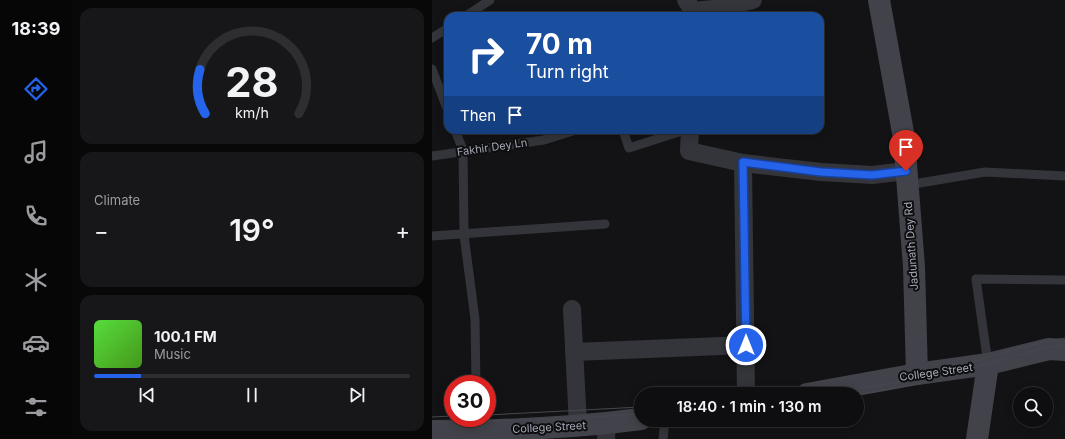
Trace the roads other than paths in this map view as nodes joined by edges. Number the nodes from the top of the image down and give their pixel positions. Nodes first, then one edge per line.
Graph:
1 (490, 0) edge
2 (753, 0) edge
3 (879, 0) edge
4 (691, 9) edge
5 (472, 12) edge
6 (444, 30) edge
7 (432, 38) edge
8 (432, 69) edge
9 (444, 100) edge
10 (457, 134) edge
11 (563, 134) edge
12 (624, 134) edge
13 (673, 134) edge
14 (690, 134) edge
15 (463, 150) junction
16 (432, 156) edge
17 (743, 162) junction
18 (1065, 176) edge
19 (906, 178) junction
20 (604, 224) dead end
21 (464, 235) junction
22 (432, 236) edge
23 (1065, 280) edge
24 (572, 309) dead end
25 (746, 345) junction
26 (1065, 350) edge
27 (574, 352) junction
28 (988, 364) junction
29 (917, 374) junction
30 (476, 375) edge
31 (746, 387) edge
32 (846, 387) edge
33 (634, 421) edge
34 (578, 425) junction
35 (664, 427) edge
36 (432, 431) edge
37 (606, 431) edge
38 (663, 439) edge
39 (976, 439) edge

1 - 5 lane
2 - 4 street
3 - 19 main road, Jadunath Dey Rd
6 - 7 lane
8 - 9 lane
10 - 15 lane
11 - 15 lane, Fakhir Dey Ln
12 - 13 lane
14 - 17 street
15 - 16 lane, Fakhir Dey Ln
15 - 21 lane
17 - 19 street
17 - 25 street
18 - 19 lane
19 - 29 main road, Jadunath Dey Rd
20 - 21 lane
21 - 22 lane
21 - 30 lane
23 - 28 lane
24 - 27 street
25 - 27 street
25 - 31 street
26 - 28 main road, College Street
27 - 34 street
28 - 29 main road, College Street
28 - 39 main road
29 - 32 main road, College Street
33 - 37 main road, College Street
34 - 36 main road, College Street
34 - 37 main road, College Street
35 - 38 lane

